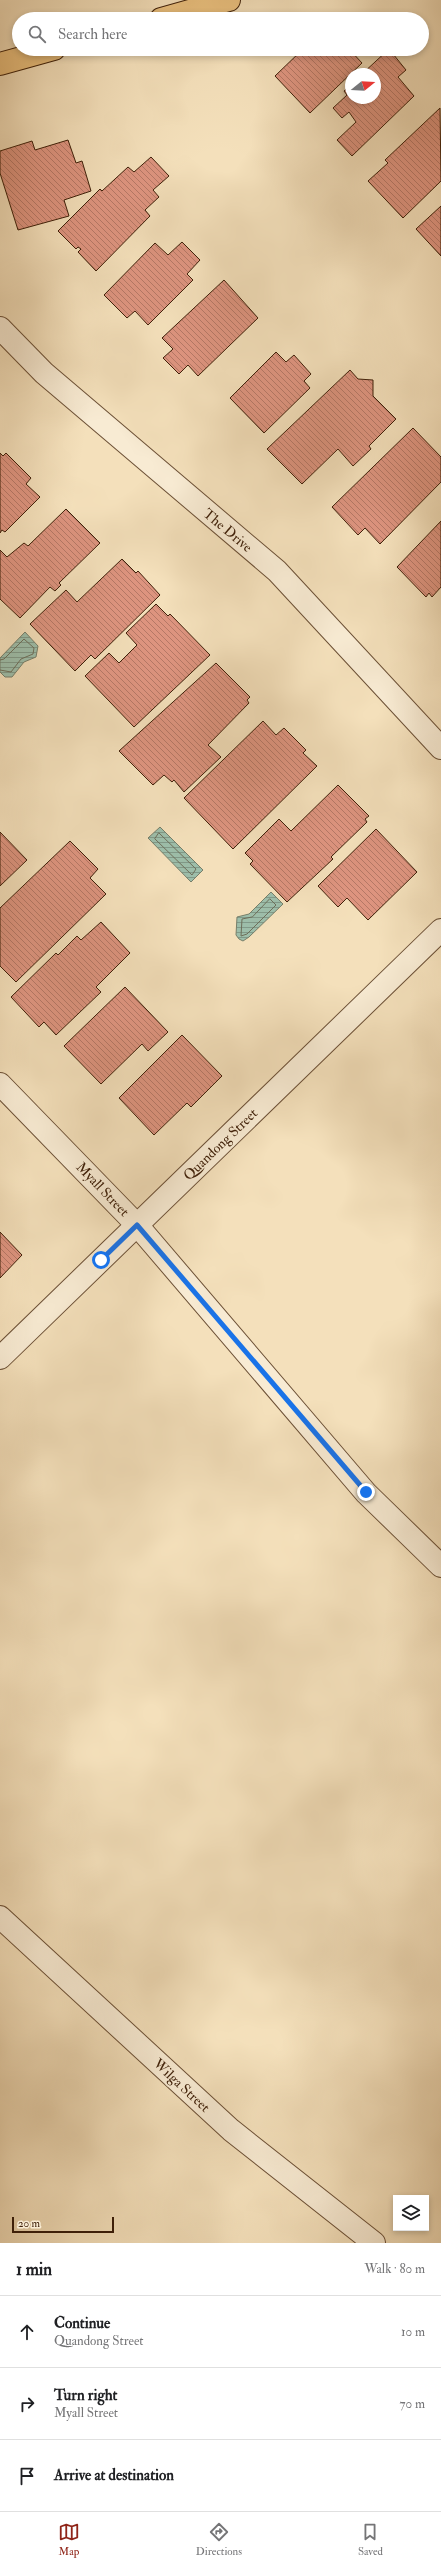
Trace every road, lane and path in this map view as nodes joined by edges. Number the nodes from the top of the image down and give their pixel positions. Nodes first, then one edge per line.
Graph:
1 (229, 0) edge
2 (186, 12) edge
3 (29, 56) edge
4 (0, 64) edge
5 (0, 328) edge
6 (441, 748) edge
7 (441, 930) edge
8 (0, 1084) edge
9 (137, 1225) junction
10 (0, 1358) edge
11 (441, 1566) edge
12 (0, 1917) edge
13 (374, 2243) edge

1 - 2 main road
3 - 4 main road
5 - 6 street, The Drive
7 - 9 street, Quandong Street
8 - 9 street, Myall Street
9 - 10 street, Quandong Street
9 - 11 street, Myall Street
12 - 13 street, Wilga Street

